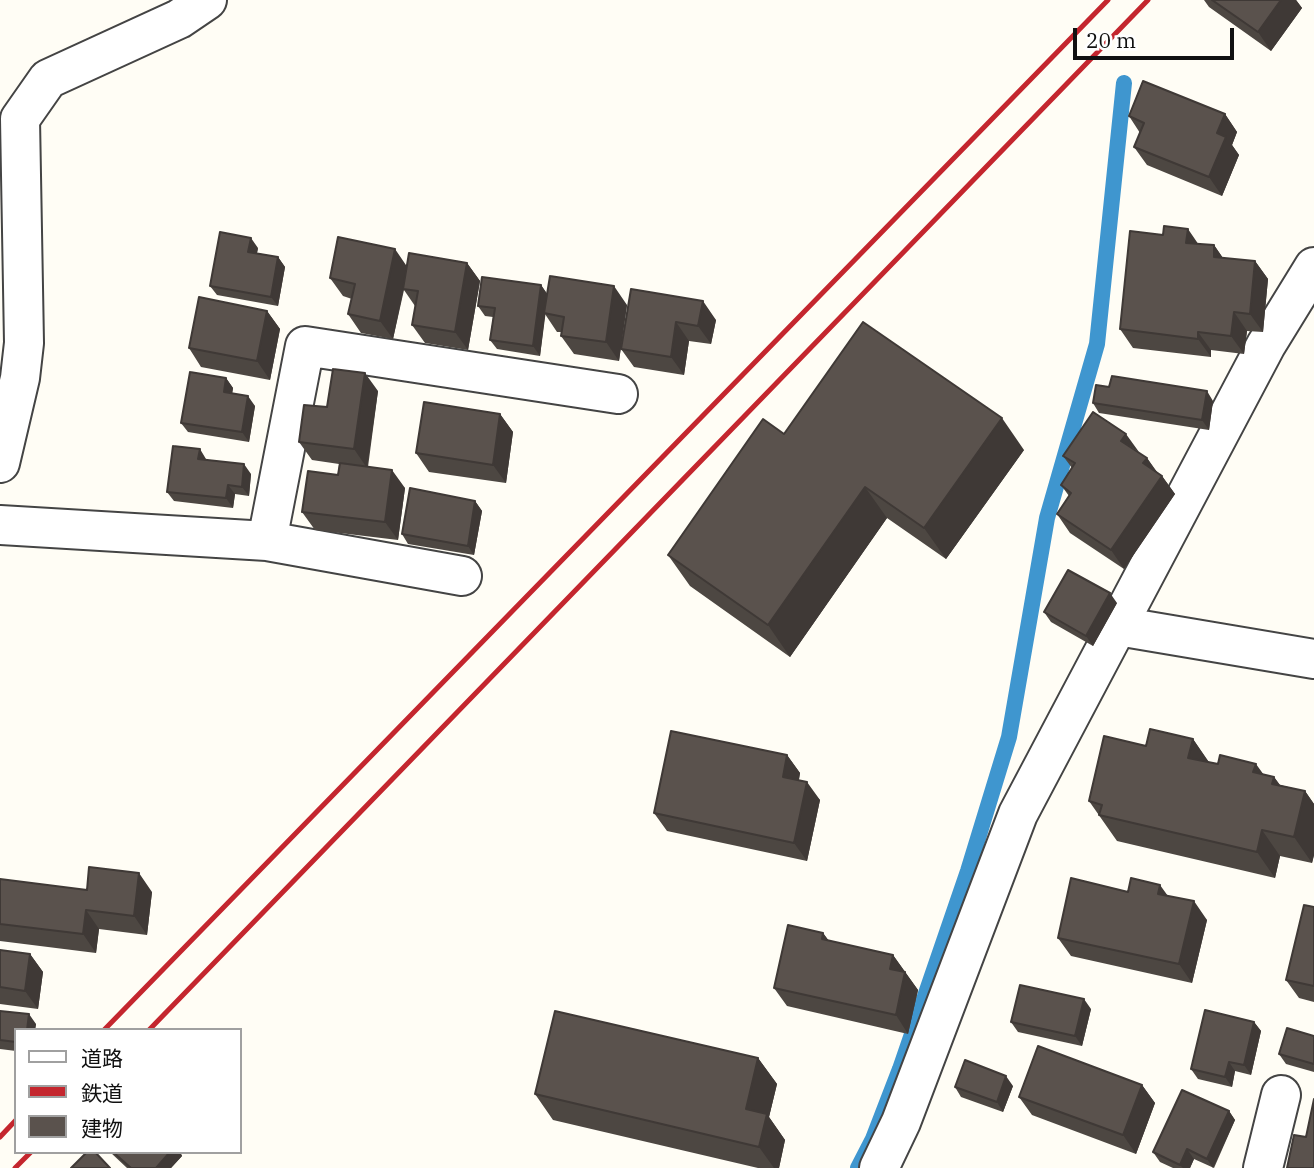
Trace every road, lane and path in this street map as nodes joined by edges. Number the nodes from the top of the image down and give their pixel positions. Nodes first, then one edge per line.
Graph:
1 (207, 0) edge
2 (1314, 267) edge
3 (618, 394) dead end
4 (0, 463) edge
5 (0, 525) edge
6 (267, 541) junction
7 (462, 576) dead end
8 (1118, 626) junction
9 (1314, 659) edge
10 (1281, 1095) dead end
11 (879, 1168) edge
12 (1263, 1168) edge

1 - 4 street
2 - 8 street
3 - 6 street
5 - 6 street
6 - 7 street
8 - 9 street
8 - 11 street
10 - 12 street

